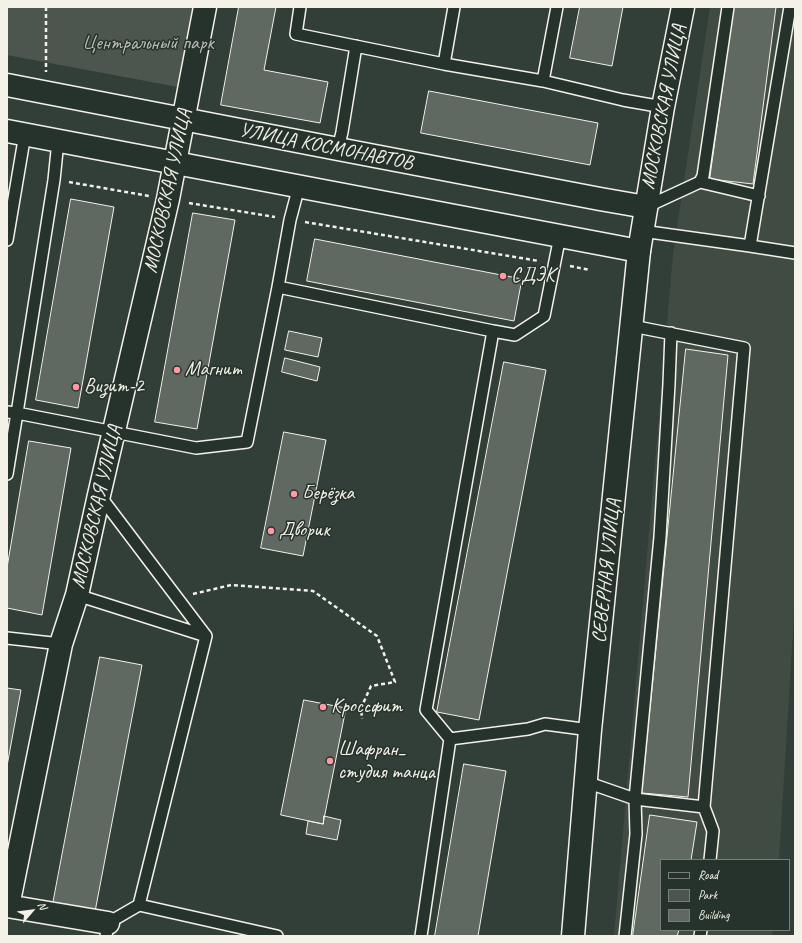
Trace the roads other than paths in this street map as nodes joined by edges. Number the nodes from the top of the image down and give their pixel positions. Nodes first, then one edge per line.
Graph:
1 (205, 7) edge
2 (300, 7) edge
3 (454, 7) edge
4 (557, 7) edge
5 (683, 7) edge
6 (728, 7) edge
7 (790, 7) edge
8 (356, 46) junction
9 (444, 64) junction
10 (543, 81) junction
11 (7, 85) edge
12 (663, 106) junction
13 (184, 120) junction
14 (16, 133) edge
15 (58, 141) junction
16 (338, 149) junction
17 (175, 163) junction
18 (700, 182) junction
19 (298, 186) junction
20 (759, 196) junction
21 (646, 207) junction
22 (560, 236) junction
23 (7, 240) edge
24 (641, 241) junction
25 (750, 246) junction
26 (795, 253) edge
27 (278, 287) junction
28 (632, 326) junction
29 (493, 331) junction
30 (671, 333) junction
31 (12, 413) edge
32 (113, 432) junction
33 (7, 474) edge
34 (99, 495) junction
35 (77, 595) junction
36 (206, 636) junction
37 (7, 638) edge
38 (61, 644) junction
39 (590, 730) junction
40 (450, 739) junction
41 (586, 782) junction
42 (635, 798) junction
43 (704, 807) junction
44 (710, 859) edge
45 (139, 905) junction
46 (7, 906) edge
47 (107, 930) edge
48 (277, 936) edge
49 (421, 936) edge
50 (573, 936) edge
51 (625, 936) edge

1 - 13 street, МОСКОВСКАЯ УЛИЦА
2 - 8 lane
3 - 9 lane
4 - 10 lane
5 - 12 street, МОСКОВСКАЯ УЛИЦА
6 - 18 lane
7 - 20 lane
8 - 9 lane
8 - 16 lane
9 - 10 lane
10 - 12 lane
11 - 13 street, УЛИЦА КОСМОНАВТОВ
12 - 21 street, МОСКОВСКАЯ УЛИЦА
13 - 16 street, УЛИЦА КОСМОНАВТОВ
13 - 17 street, МОСКОВСКАЯ УЛИЦА
14 - 15 street
14 - 23 lane
15 - 17 street
15 - 31 lane
16 - 21 street, УЛИЦА КОСМОНАВТОВ
17 - 19 street
17 - 32 street, МОСКОВСКАЯ УЛИЦА
18 - 20 lane
18 - 21 lane
19 - 22 street
19 - 27 lane
20 - 25 lane
21 - 24 street, СЕВЕРНАЯ УЛИЦА
22 - 24 street
22 - 29 lane
24 - 25 lane
24 - 28 street, СЕВЕРНАЯ УЛИЦА
25 - 26 lane
27 - 29 lane
27 - 32 lane
28 - 30 lane
28 - 39 street, СЕВЕРНАЯ УЛИЦА
29 - 40 lane
30 - 42 lane
30 - 43 lane
31 - 32 lane
31 - 33 lane
32 - 34 street, МОСКОВСКАЯ УЛИЦА
34 - 35 street, МОСКОВСКАЯ УЛИЦА
34 - 36 lane
35 - 36 lane
35 - 38 street, МОСКОВСКАЯ УЛИЦА
36 - 45 lane
37 - 38 lane
38 - 46 street, МОСКОВСКАЯ УЛИЦА
39 - 40 lane
39 - 41 street, СЕВЕРНАЯ УЛИЦА
40 - 49 lane
41 - 42 lane
41 - 50 street, СЕВЕРНАЯ УЛИЦА
42 - 43 lane
42 - 51 lane
43 - 44 lane
45 - 47 lane
45 - 48 lane
46 - 47 street, МОСКОВСКАЯ УЛИЦА

